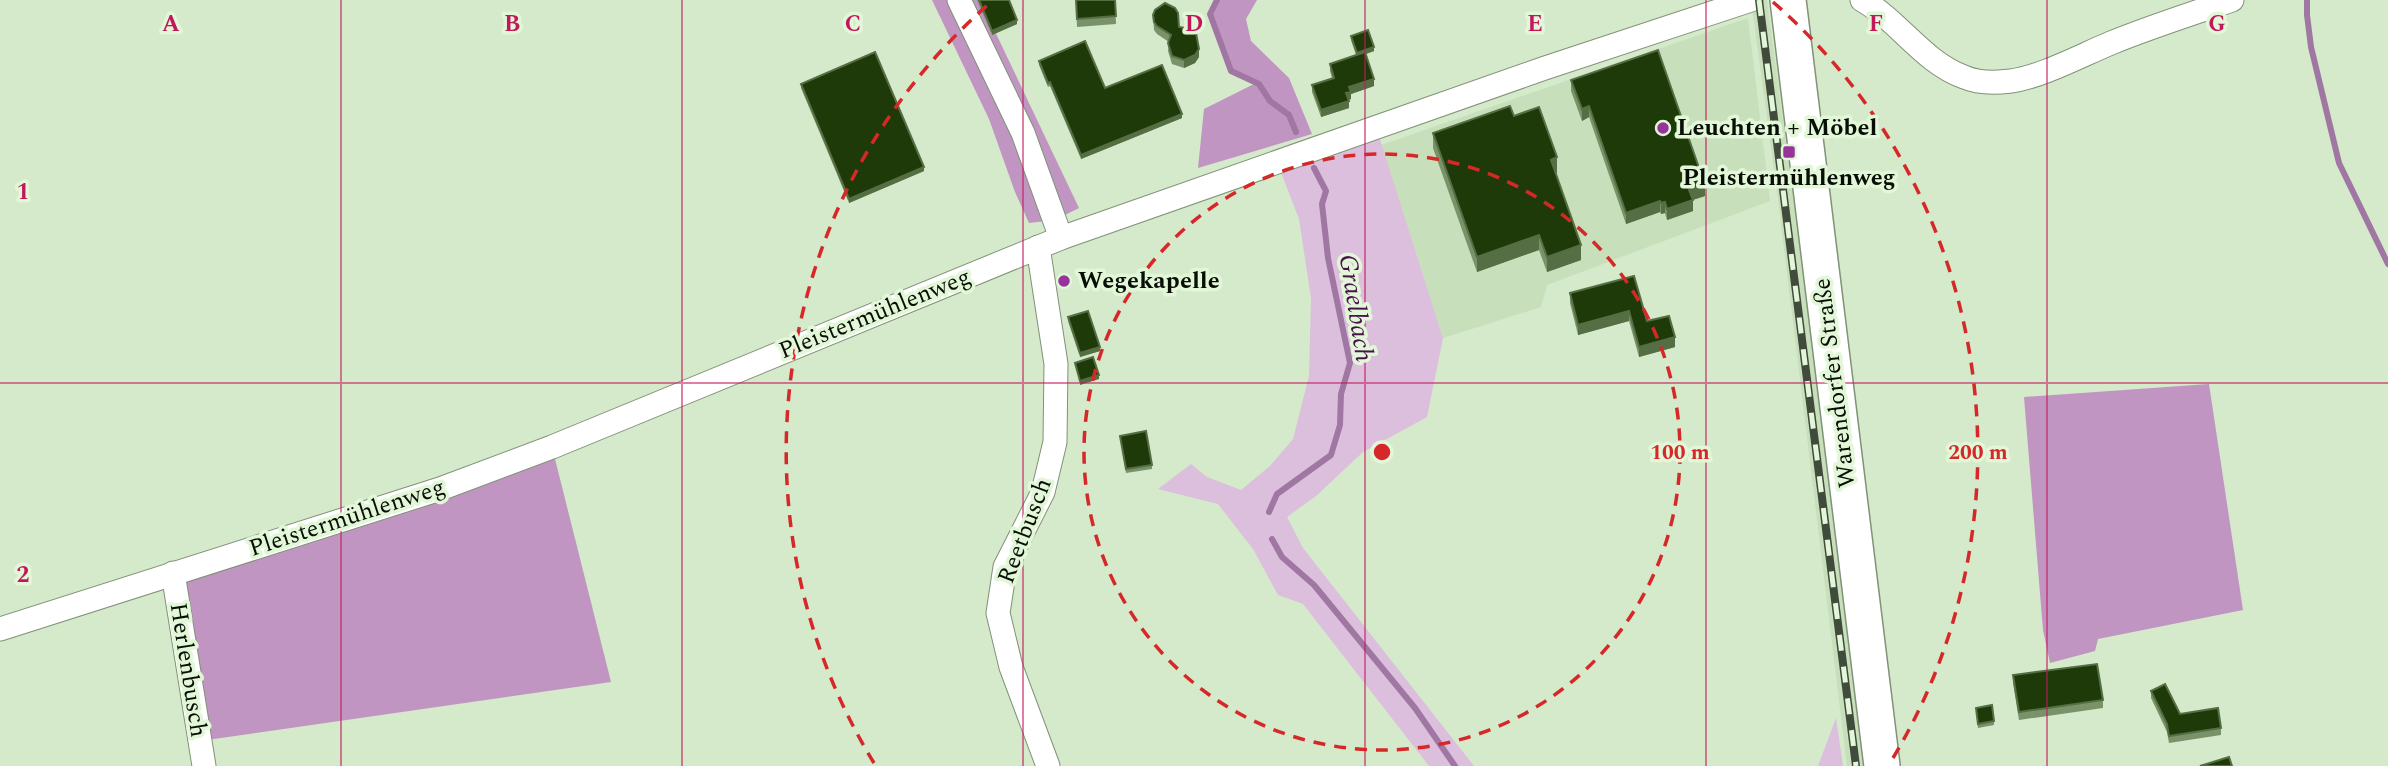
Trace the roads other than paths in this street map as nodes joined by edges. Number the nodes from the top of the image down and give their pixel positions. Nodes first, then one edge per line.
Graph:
1 (959, 0) edge
2 (1751, 0) edge
3 (1788, 0) edge
4 (1862, 0) edge
5 (2232, 0) edge
6 (1061, 238) junction
7 (1038, 247) junction
8 (173, 573) junction
9 (0, 629) edge
10 (204, 766) edge
11 (1048, 766) edge
12 (1882, 766) edge

1 - 6 street
2 - 6 street, Pleistermühlenweg
3 - 12 main road, Warendorfer Straße
4 - 5 street
6 - 7 street, Pleistermühlenweg
7 - 8 street, Pleistermühlenweg
7 - 11 street, Reetbusch
8 - 9 street, Pleistermühlenweg
8 - 10 street, Herlenbusch

